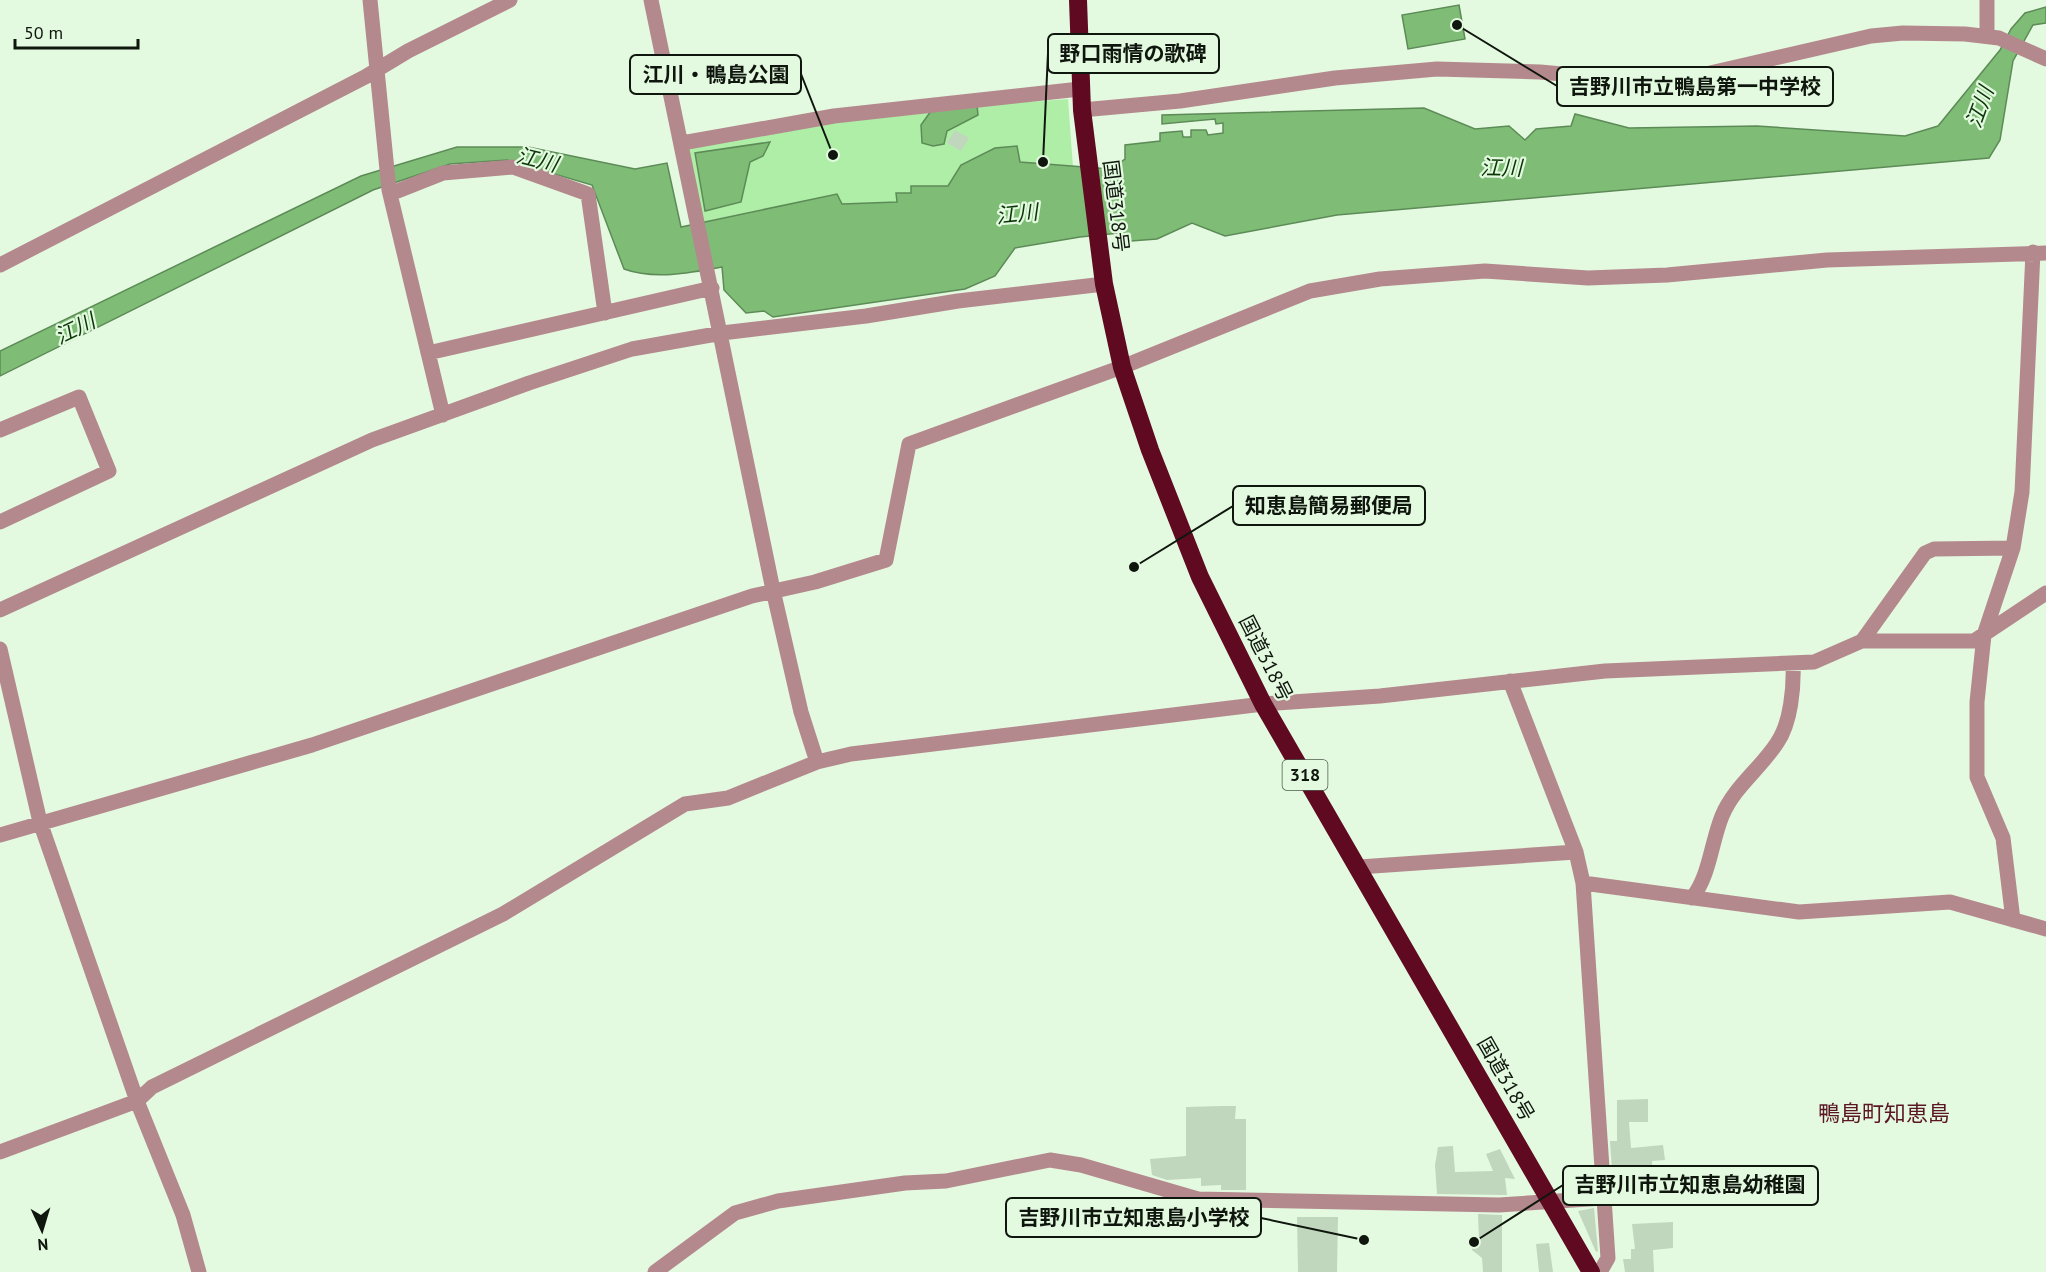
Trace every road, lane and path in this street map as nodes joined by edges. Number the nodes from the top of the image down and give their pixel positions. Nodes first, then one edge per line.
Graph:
1 (370, 0) edge
2 (510, 0) edge
3 (651, 0) edge
4 (1078, 0) edge
5 (1986, 0) edge
6 (1993, 37) junction
7 (2039, 56) edge
8 (379, 69) junction
9 (1080, 88) junction
10 (1082, 110) junction
11 (682, 143) junction
12 (390, 192) junction
13 (2039, 252) edge
14 (0, 265) edge
15 (711, 283) junction
16 (1104, 284) junction
17 (605, 313) junction
18 (722, 333) junction
19 (428, 353) junction
20 (1122, 367) junction
21 (443, 415) junction
22 (0, 430) edge
23 (0, 522) edge
24 (2013, 548) junction
25 (773, 590) junction
26 (2046, 593) edge
27 (0, 610) edge
28 (1984, 635) junction
29 (1862, 641) junction
30 (0, 649) edge
31 (1793, 663) junction
32 (1510, 681) junction
33 (1263, 704) junction
34 (817, 762) junction
35 (40, 822) junction
36 (0, 835) edge
37 (1576, 852) junction
38 (1359, 867) junction
39 (1583, 883) junction
40 (1692, 898) junction
41 (2013, 920) junction
42 (2046, 929) edge
43 (137, 1101) junction
44 (0, 1152) edge
45 (1604, 1198) junction
46 (1551, 1202) junction
47 (199, 1272) edge
48 (655, 1272) edge
49 (1591, 1272) edge
50 (1600, 1272) edge

1 - 8 street
2 - 8 street
3 - 11 street
4 - 9 highway, 国道318号 / 318
5 - 6 street
6 - 7 street
6 - 10 street
8 - 12 street
8 - 14 street
9 - 10 highway, 国道318号 / 318
9 - 11 street
10 - 16 highway, 国道318号 / 318
11 - 15 street
12 - 17 street
12 - 19 street
13 - 20 street
13 - 24 street
15 - 17 street
15 - 18 street
16 - 18 street
16 - 20 highway, 国道318号 / 318
17 - 19 street
18 - 21 street
18 - 25 street
19 - 21 street
20 - 25 street
20 - 33 highway, 国道318号 / 318
21 - 27 street
22 - 23 street
24 - 28 street
24 - 29 street
25 - 34 street
25 - 35 street
26 - 28 street
28 - 29 street
28 - 41 street
29 - 31 street
30 - 35 street
31 - 32 street
31 - 40 street
32 - 33 street
32 - 37 street
33 - 34 street
33 - 38 highway, 国道318号 / 318
34 - 43 street
35 - 36 street
35 - 43 street
37 - 38 street
37 - 39 street
38 - 46 highway, 国道318号 / 318
39 - 40 street
39 - 45 street
40 - 41 street
41 - 42 street
43 - 44 street
43 - 47 street
45 - 46 street
45 - 50 street
46 - 48 street
46 - 49 highway, 国道318号 / 318

